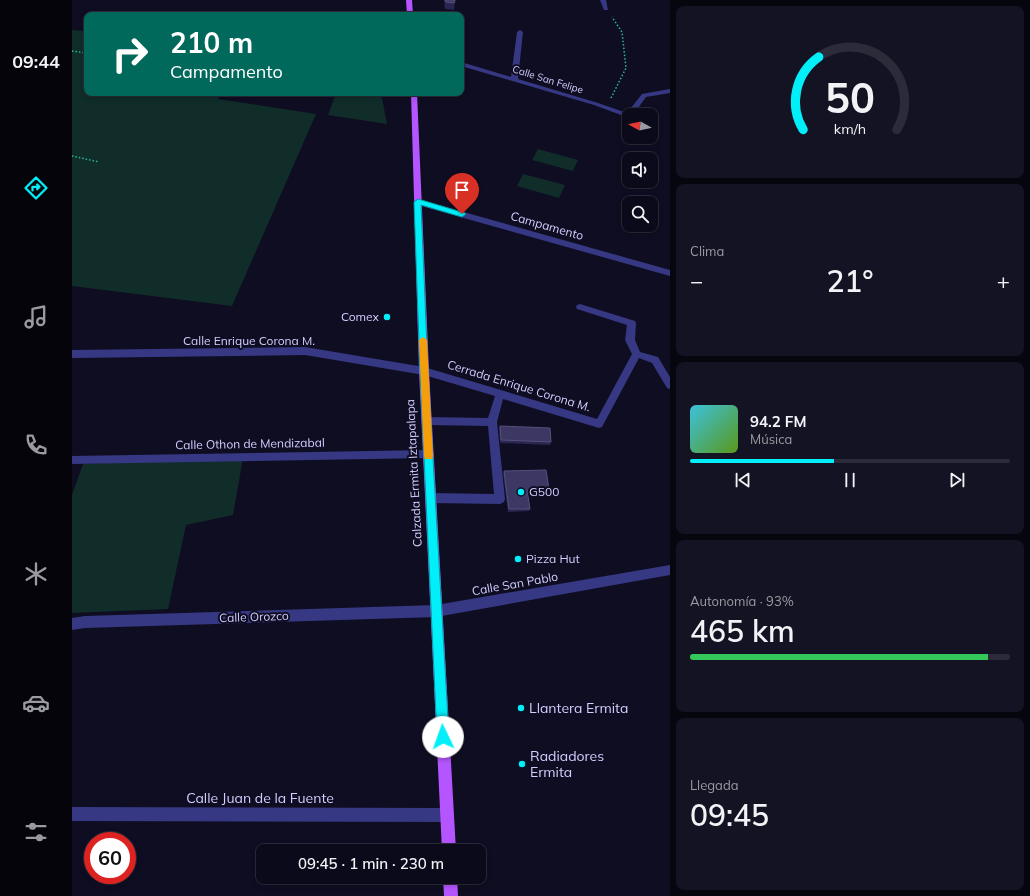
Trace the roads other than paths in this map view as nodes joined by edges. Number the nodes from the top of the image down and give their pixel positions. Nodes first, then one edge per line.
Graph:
1 (409, 0) edge
2 (603, 0) edge
3 (606, 9) road end
4 (410, 12) edge
5 (520, 32) dead end
6 (464, 65) edge
7 (514, 80) junction
8 (670, 91) edge
9 (414, 96) edge
10 (634, 108) edge
11 (622, 113) edge
12 (418, 202) junction
13 (670, 273) edge
14 (580, 306) dead end
15 (72, 354) edge
16 (637, 354) junction
17 (424, 371) junction
18 (670, 385) edge
19 (500, 394) junction
20 (427, 421) junction
21 (492, 422) junction
22 (428, 454) junction
23 (72, 460) edge
24 (431, 498) junction
25 (670, 570) edge
26 (436, 611) junction
27 (72, 624) edge
28 (72, 814) edge
29 (447, 815) junction
30 (449, 844) edge
31 (450, 884) edge
32 (451, 896) edge

1 - 4 main road
2 - 3 street
5 - 7 street
6 - 7 street, Calle San Felipe
7 - 11 street, Calle San Felipe
8 - 10 street
9 - 12 main road, Calzada Ermita Iztapalapa
12 - 13 street, Campamento
12 - 17 main road, Calzada Ermita Iztapalapa
14 - 16 street
15 - 17 street, Calle Enrique Corona M.
16 - 18 street
16 - 19 street, Cerrada Enrique Corona M.
17 - 19 street, Cerrada Enrique Corona M.
17 - 20 main road, Calzada Ermita Iztapalapa
19 - 21 street
20 - 21 street
20 - 22 main road, Calzada Ermita Iztapalapa
21 - 24 street
22 - 23 street, Calle Othon de Mendizabal
22 - 24 main road, Calzada Ermita Iztapalapa
24 - 26 main road, Calzada Ermita Iztapalapa
25 - 26 street, Calle San Pablo
26 - 27 street, Calle Orozco
26 - 29 main road, Calzada Ermita Iztapalapa
28 - 29 street, Calle Juan de la Fuente
29 - 30 main road, Calzada Ermita Iztapalapa
31 - 32 main road

